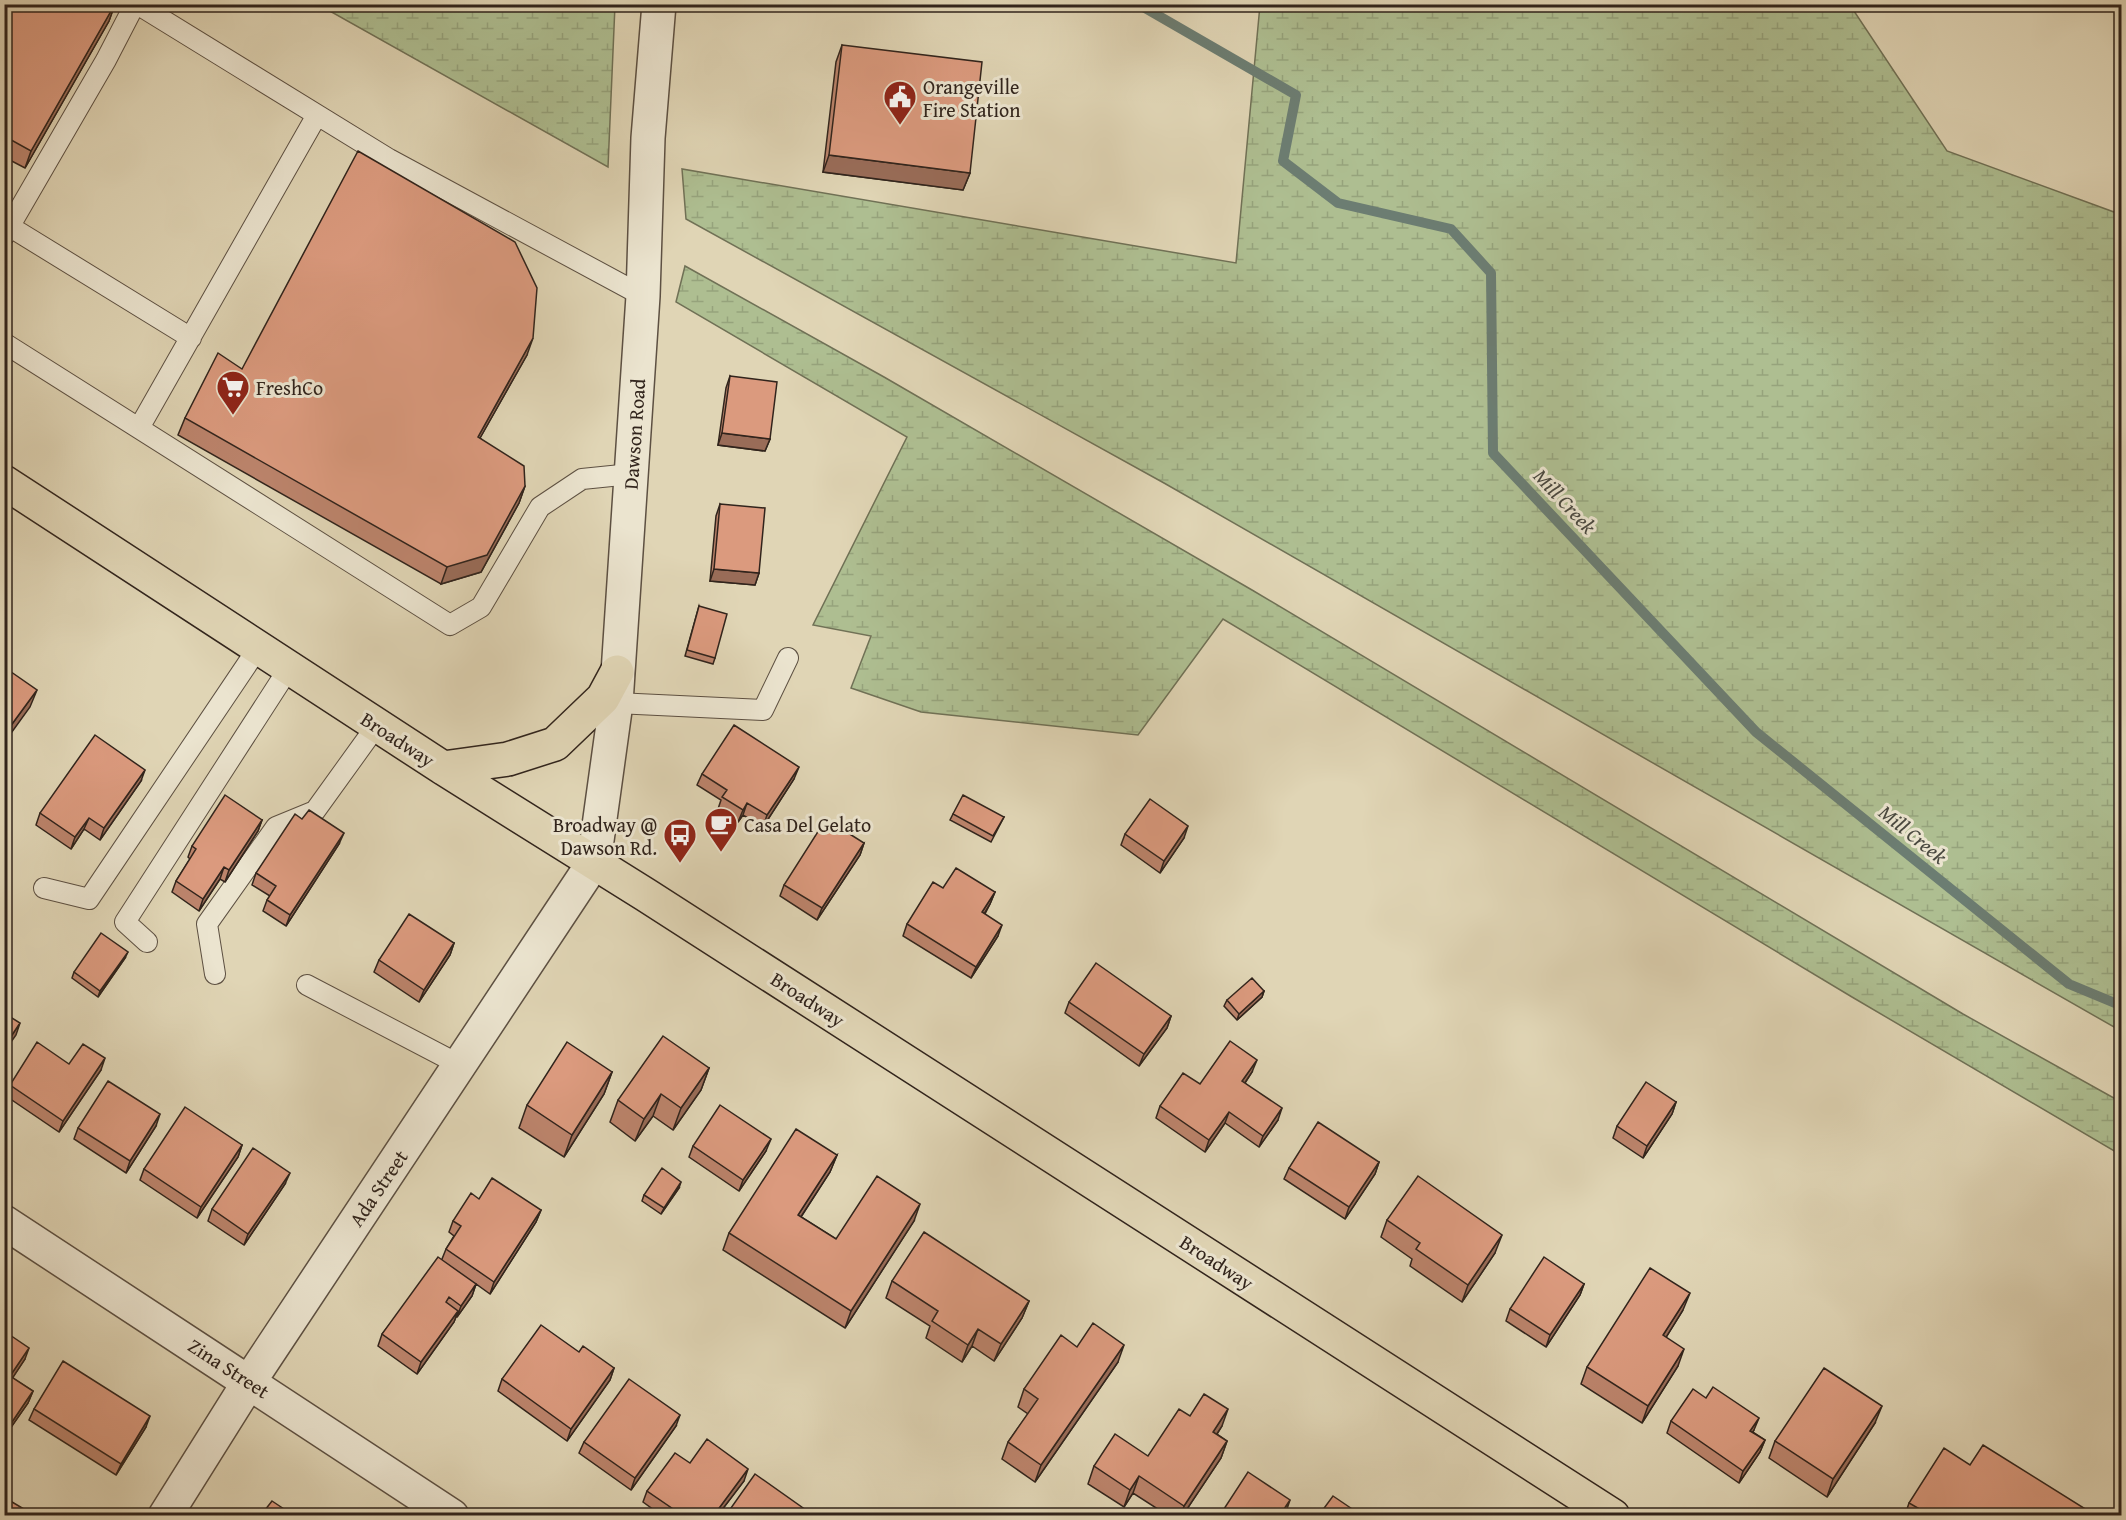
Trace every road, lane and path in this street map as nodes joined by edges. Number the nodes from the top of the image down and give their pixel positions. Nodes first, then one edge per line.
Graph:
1 (136, 4) edge
2 (659, 4) edge
3 (317, 115) junction
4 (6, 228) edge
5 (643, 296) junction
6 (191, 338) junction
7 (4, 343) edge
8 (139, 428) junction
9 (631, 474) junction
10 (4, 482) edge
11 (258, 648) junction
12 (788, 658) dead end
13 (289, 668) junction
14 (617, 688) junction
15 (376, 725) junction
16 (442, 768) junction
17 (594, 862) junction
18 (44, 888) dead end
19 (147, 942) dead end
20 (215, 974) dead end
21 (307, 985) dead end
22 (460, 1065) junction
23 (4, 1222) edge
24 (249, 1382) junction
25 (165, 1515) edge
26 (452, 1515) edge
27 (1613, 1515) edge

1 - 3 lane
1 - 4 lane
2 - 5 street, Dawson Road
3 - 5 lane
3 - 6 lane
4 - 6 lane
5 - 9 street, Dawson Road
6 - 8 lane
7 - 8 lane
8 - 9 lane
9 - 14 street, Dawson Road
10 - 11 main road, Broadway
11 - 13 main road, Broadway
11 - 18 lane
12 - 14 lane
13 - 15 main road, Broadway
13 - 19 lane
14 - 16 main road
14 - 17 street, Dawson Road
15 - 16 main road, Broadway
15 - 20 lane
16 - 17 main road, Broadway
17 - 22 street, Ada Street
17 - 27 main road, Broadway
21 - 22 lane
22 - 24 street, Ada Street
23 - 24 street, Zina Street
24 - 25 street, Ada Street
24 - 26 street, Zina Street

